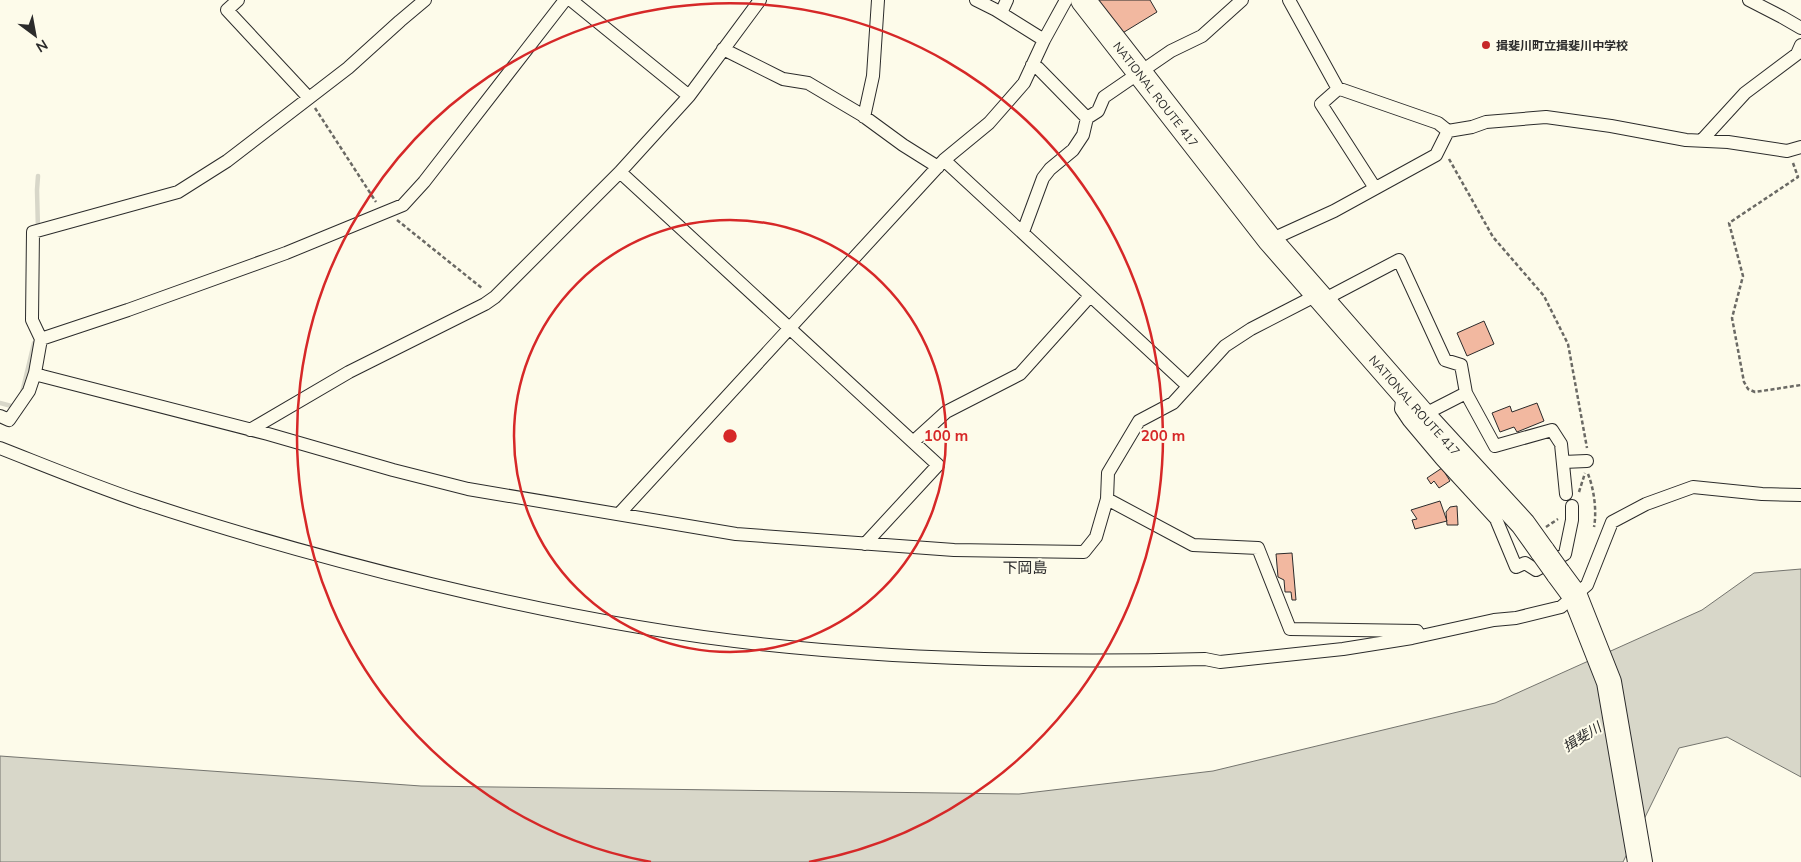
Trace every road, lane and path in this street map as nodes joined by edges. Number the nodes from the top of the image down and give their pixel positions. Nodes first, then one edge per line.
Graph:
1 (238, 0) edge
2 (426, 0) edge
3 (565, 0) edge
4 (571, 0) edge
5 (760, 0) edge
6 (878, 0) edge
7 (976, 0) edge
8 (1007, 0) edge
9 (1066, 0) edge
10 (1083, 0) edge
11 (1242, 0) edge
12 (1289, 0) edge
13 (1748, 0) edge
14 (1001, 13) junction
15 (1801, 28) edge
16 (1044, 40) junction
17 (1801, 45) edge
18 (723, 49) junction
19 (1032, 65) junction
20 (1139, 72) junction
21 (1338, 89) junction
22 (689, 96) junction
23 (310, 98) junction
24 (864, 117) junction
25 (1087, 118) junction
26 (1448, 131) junction
27 (1702, 140) junction
28 (1801, 147) edge
29 (1439, 148) junction
30 (1786, 151) junction
31 (941, 163) junction
32 (620, 172) junction
33 (1375, 188) junction
34 (386, 212) junction
35 (1023, 232) junction
36 (1270, 240) junction
37 (1090, 296) junction
38 (495, 297) junction
39 (1320, 297) junction
40 (790, 328) junction
41 (41, 339) junction
42 (35, 373) junction
43 (1801, 385) edge
44 (1188, 386) junction
45 (1403, 392) junction
46 (1466, 392) junction
47 (1423, 415) junction
48 (0, 416) edge
49 (250, 430) junction
50 (913, 442) junction
51 (0, 448) edge
52 (1586, 461) joint
53 (1563, 462) junction
54 (1566, 494) dead end
55 (1801, 494) edge
56 (1107, 499) junction
57 (1572, 506) junction
58 (619, 514) junction
59 (1594, 529) dead end
60 (865, 544) junction
61 (1538, 544) junction
62 (1575, 596) junction
63 (1439, 631) junction
64 (1640, 862) edge

1 - 23 street
2 - 23 street
3 - 34 street
4 - 22 street
5 - 18 street
6 - 24 street
7 - 14 street
8 - 14 street
9 - 16 street
10 - 20 highway, NATIONAL ROUTE 417
11 - 20 street
12 - 21 street
13 - 15 street
14 - 16 street
16 - 19 street
17 - 27 street
18 - 22 street
18 - 24 street
19 - 25 street
19 - 31 street
20 - 25 street
20 - 36 highway, NATIONAL ROUTE 417
21 - 26 street
21 - 33 street
22 - 32 street
23 - 34 path
23 - 41 street
24 - 31 street
25 - 35 street
26 - 27 street
26 - 29 street
27 - 30 street
28 - 30 street
29 - 33 street
29 - 52 path
30 - 43 path
31 - 35 street
31 - 40 street
32 - 38 street
32 - 40 street
33 - 36 street
34 - 38 path
34 - 41 street
35 - 37 street
36 - 39 highway, NATIONAL ROUTE 417
37 - 44 street
37 - 50 street
38 - 49 street
39 - 44 street
39 - 45 highway, NATIONAL ROUTE 417
39 - 46 street
40 - 50 street
40 - 58 street
41 - 42 street
42 - 48 street
42 - 49 street
44 - 56 street
45 - 47 highway, NATIONAL ROUTE 417
45 - 57 street
46 - 47 street
46 - 53 street
47 - 61 highway, NATIONAL ROUTE 417
49 - 58 street
50 - 60 street
51 - 63 street
52 - 53 street
53 - 54 street
55 - 62 street
56 - 60 street
56 - 63 street
57 - 59 path
57 - 61 path
58 - 60 street
61 - 62 highway, NATIONAL ROUTE 417, bridge
62 - 63 street
62 - 64 highway, NATIONAL ROUTE 417

